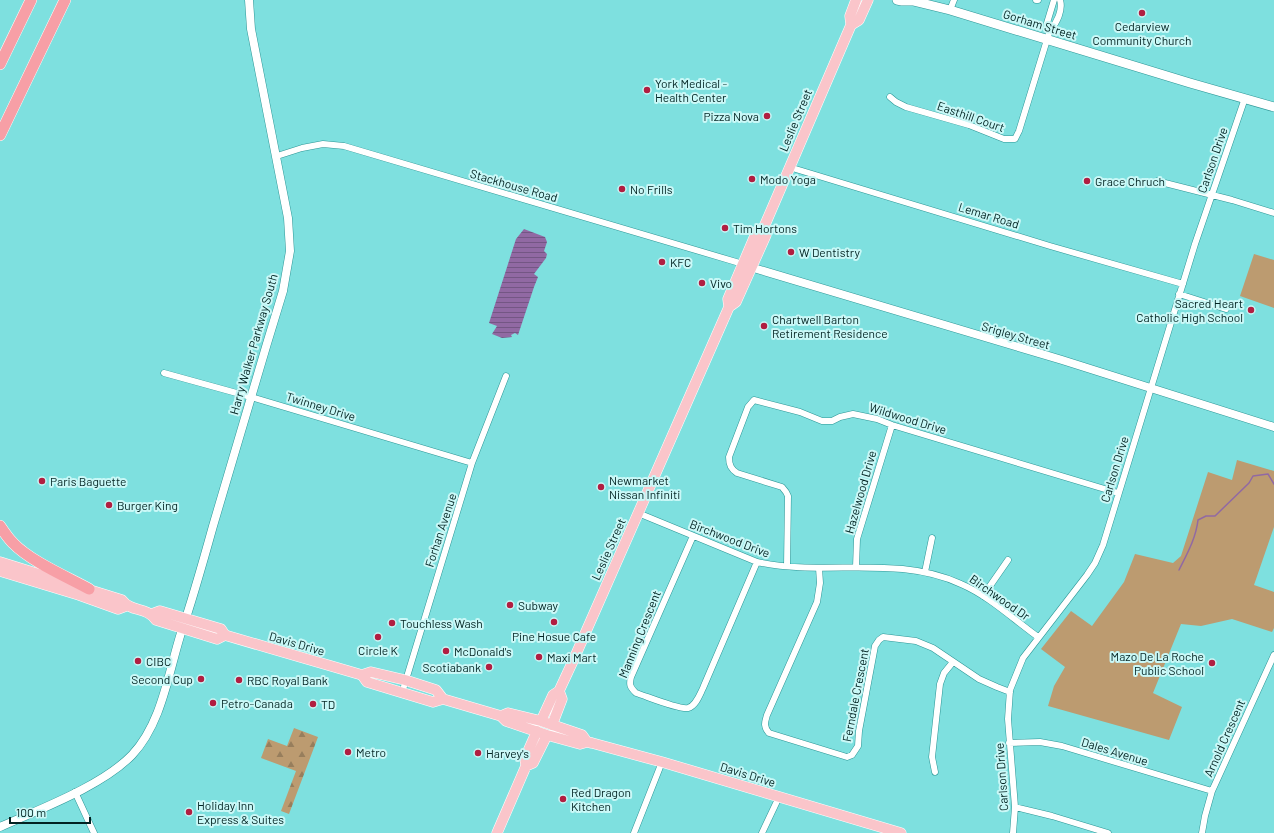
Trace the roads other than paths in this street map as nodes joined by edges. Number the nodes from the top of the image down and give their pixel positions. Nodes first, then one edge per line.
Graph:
1 (31, 0) edge
2 (65, 0) edge
3 (250, 0) edge
4 (856, 0) edge
5 (868, 0) edge
6 (897, 0) edge
7 (912, 0) edge
8 (954, 0) edge
9 (1054, 0) edge
10 (1060, 0) edge
11 (950, 10) junction
12 (851, 25) junction
13 (1049, 34) junction
14 (0, 64) edge
15 (890, 97) dead end
16 (1245, 98) junction
17 (1274, 107) edge
18 (0, 135) edge
19 (277, 156) junction
20 (789, 167) junction
21 (1157, 181) dead end
22 (1212, 195) junction
23 (1274, 213) edge
24 (747, 266) junction
25 (1183, 284) junction
26 (1179, 294) junction
27 (1226, 309) dead end
28 (164, 373) dead end
29 (506, 376) dead end
30 (1150, 389) junction
31 (251, 397) junction
32 (892, 425) junction
33 (1274, 427) edge
34 (472, 463) junction
35 (1118, 493) junction
36 (638, 513) junction
37 (0, 526) edge
38 (693, 536) junction
39 (932, 538) dead end
40 (1008, 560) dead end
41 (0, 562) edge
42 (757, 562) junction
43 (787, 566) junction
44 (856, 567) junction
45 (818, 568) junction
46 (0, 572) edge
47 (925, 572) junction
48 (89, 589) junction
49 (983, 596) junction
50 (126, 606) junction
51 (152, 614) junction
52 (186, 618) junction
53 (183, 629) junction
54 (225, 635) junction
55 (1038, 637) junction
56 (1274, 655) edge
57 (953, 662) junction
58 (362, 675) junction
59 (405, 680) junction
60 (559, 691) junction
61 (1010, 692) junction
62 (402, 693) junction
63 (443, 698) junction
64 (501, 716) junction
65 (541, 721) junction
66 (552, 725) junction
67 (537, 731) junction
68 (547, 734) junction
69 (587, 742) junction
70 (1009, 743) junction
71 (662, 762) junction
72 (526, 766) junction
73 (935, 772) dead end
74 (1212, 791) junction
75 (76, 792) junction
76 (779, 796) junction
77 (1015, 807) junction
78 (0, 827) edge
79 (883, 830) edge
80 (94, 833) edge
81 (497, 833) edge
82 (634, 833) edge
83 (762, 833) edge
84 (901, 833) edge
85 (1013, 833) edge
86 (1108, 833) edge
87 (1202, 833) edge

1 - 14 highway
2 - 18 highway
3 - 19 street, Harry Walker Parkway South
4 - 12 main road, Leslie Street
5 - 12 main road, Leslie Street
6 - 7 main road, Gorham Street
7 - 11 main road, Gorham Street
8 - 11 street
9 - 13 street
10 - 13 street
11 - 13 main road, Gorham Street
12 - 20 main road, Leslie Street
13 - 15 street, Easthill Court
13 - 16 main road, Gorham Street
16 - 17 main road, Gorham Street
16 - 22 street, Carlson Drive
19 - 24 street, Stackhouse Road
19 - 31 street, Harry Walker Parkway South
20 - 24 main road, Leslie Street
20 - 25 street, Lemar Road
21 - 22 street
22 - 23 street
22 - 25 street, Carlson Drive
24 - 30 street, Srigley Street
24 - 36 main road, Leslie Street
25 - 26 street, Carlson Drive
26 - 27 street
26 - 30 street, Carlson Drive
28 - 31 street, Twinney Drive
29 - 34 street, Forhan Avenue
30 - 33 street, Srigley Street
30 - 35 street, Carlson Drive
31 - 34 street, Twinney Drive
31 - 52 street, Harry Walker Parkway South
32 - 35 street, Wildwood Drive
32 - 43 street, Wildwood Drive
32 - 44 street, Hazelwood Drive
34 - 59 street, Forhan Avenue
35 - 55 street, Carlson Drive
36 - 38 street, Birchwood Drive
36 - 60 main road, Leslie Street
37 - 48 highway
38 - 42 street, Birchwood Drive
38 - 42 street, Manning Crescent
39 - 47 street
40 - 49 street
41 - 48 main road, Davis Drive
42 - 43 street, Birchwood Drive
43 - 45 street, Birchwood Drive
44 - 45 street
44 - 47 street
45 - 57 street, Ferndale Crescent
46 - 50 main road, Davis Drive
47 - 49 street, Birchwood Dr
48 - 50 main road, Davis Drive
49 - 55 street, Birchwood Dr
50 - 51 main road, Davis Drive
51 - 52 main road, Davis Drive
51 - 53 main road, Davis Drive
52 - 53 street, Harry Walker Parkway South
52 - 54 main road, Davis Drive
53 - 54 main road, Davis Drive
53 - 75 street, Harry Walker Parkway South
54 - 58 main road, Davis Drive
55 - 61 street, Carlson Drive
56 - 74 street, Arnold Crescent
57 - 61 street, Ferndale Crescent
57 - 73 street
58 - 59 main road, Davis Drive
58 - 62 main road, Davis Drive
59 - 62 street, Forhan Avenue
59 - 63 main road, Davis Drive
60 - 65 main road, Leslie Street
60 - 66 main road, Leslie Street
61 - 70 street, Carlson Drive
62 - 63 main road, Davis Drive
63 - 64 main road, Davis Drive
64 - 65 main road, Davis Drive
64 - 67 main road, Davis Drive
65 - 66 main road, Davis Drive
65 - 67 main road, Leslie Street
66 - 68 main road, Leslie Street
66 - 69 main road, Davis Drive
67 - 68 main road, Davis Drive
67 - 72 main road, Leslie Street
68 - 69 main road, Davis Drive
68 - 72 main road, Leslie Street
69 - 71 main road, Davis Drive
70 - 74 street, Dales Avenue
70 - 77 street, Carlson Drive
71 - 76 main road, Davis Drive
71 - 82 street
72 - 81 main road, Leslie Street
74 - 87 street, Arnold Crescent
75 - 78 street, Harry Walker Parkway South
75 - 80 street
76 - 79 main road, Davis Drive
76 - 83 street
77 - 85 street, Carlson Drive
77 - 86 street
79 - 84 main road, Davis Drive

